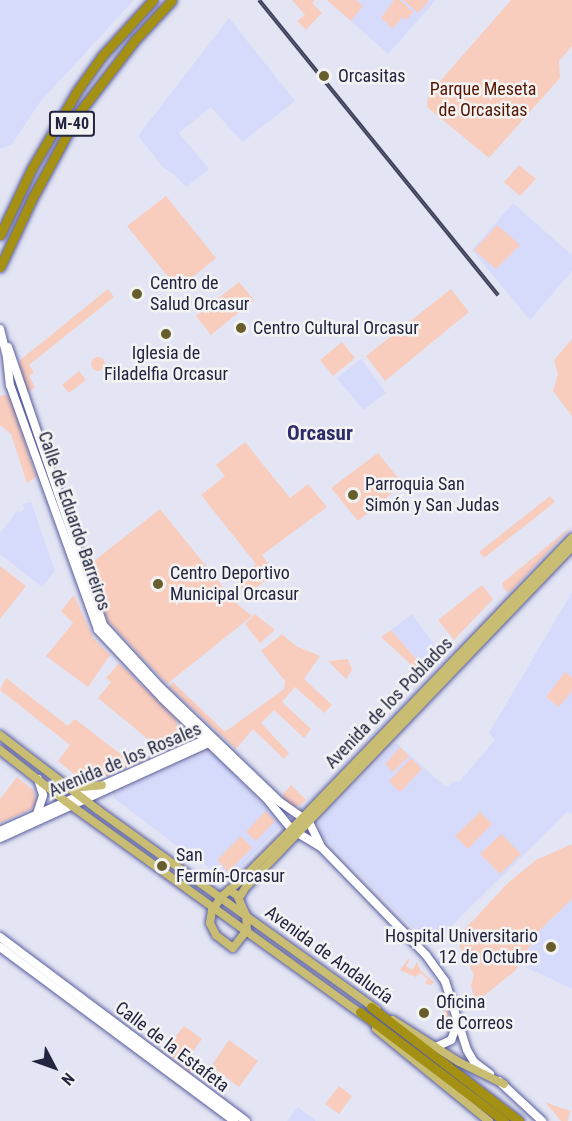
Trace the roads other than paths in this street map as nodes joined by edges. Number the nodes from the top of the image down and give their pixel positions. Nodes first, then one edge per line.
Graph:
1 (153, 0) edge
2 (172, 0) edge
3 (0, 235) edge
4 (0, 267) edge
5 (1, 332) edge
6 (572, 538) edge
7 (572, 548) edge
8 (0, 735) edge
9 (209, 740) junction
10 (0, 750) edge
11 (38, 779) junction
12 (102, 785) junction
13 (69, 788) junction
14 (82, 798) junction
15 (69, 803) junction
16 (295, 812) junction
17 (37, 814) junction
18 (306, 819) junction
19 (292, 828) junction
20 (0, 831) edge
21 (313, 831) junction
22 (0, 838) edge
23 (307, 838) junction
24 (321, 847) junction
25 (229, 890) junction
26 (221, 897) junction
27 (239, 898) junction
28 (214, 906) junction
29 (246, 915) junction
30 (247, 930) junction
31 (0, 937) edge
32 (0, 947) edge
33 (77, 1000) junction
34 (371, 1007) junction
35 (360, 1012) junction
36 (457, 1018) junction
37 (436, 1047) junction
38 (504, 1084) junction
39 (234, 1121) edge
40 (246, 1121) edge
41 (489, 1121) edge
42 (504, 1121) edge
43 (519, 1121) edge
44 (542, 1121) edge

1 - 3 highway, M-40
2 - 4 highway, M-40
5 - 9 street, Calle de Eduardo Barreiros
6 - 18 main road, Avenida de los Poblados
7 - 18 main road, Avenida de los Poblados
8 - 13 main road, Avenida de Andalucía
9 - 12 street, Avenida de los Rosales
9 - 14 street, Avenida de los Rosales
9 - 16 street, Calle de Eduardo Barreiros
9 - 19 street, Calle de Eduardo Barreiros
10 - 11 main road, Avenida de Andalucía
11 - 15 main road, Avenida de Andalucía
11 - 17 street
12 - 13 main road
12 - 14 street, Avenida de los Rosales
13 - 14 main road, Avenida de Andalucía
14 - 15 street, Avenida de los Rosales
14 - 26 main road, Avenida de Andalucía
15 - 17 street, Avenida de los Rosales
15 - 22 street, Avenida de los Rosales
15 - 28 main road, Avenida de Andalucía
16 - 18 street, Calle de Eduardo Barreiros
16 - 19 street
17 - 20 street, Avenida de los Rosales
18 - 19 main road, Avenida de los Poblados
18 - 21 street, Calle de Eduardo Barreiros
19 - 23 street, Calle de Eduardo Barreiros
19 - 25 main road, Avenida de los Poblados
19 - 27 main road, Avenida de los Poblados
21 - 23 street
21 - 24 street, Calle de Eduardo Barreiros
23 - 24 street, Calle de Eduardo Barreiros
24 - 36 street, Calle de Eduardo Barreiros
25 - 26 main road, Avenida de los Poblados
25 - 27 main road
26 - 28 main road, Avenida de los Poblados
26 - 29 main road, Avenida de Andalucía
27 - 29 main road
28 - 30 main road, Avenida de Andalucía
28 - 30 main road
29 - 30 main road
29 - 34 main road, Avenida de Andalucía
30 - 35 main road, Avenida de Andalucía
31 - 33 street
32 - 33 street
33 - 39 street, Calle de la Estafeta
33 - 40 street, Calle de la Estafeta
34 - 37 main road
34 - 43 highway, Avenida de Andalucía
35 - 41 main road
35 - 42 highway, Avenida de Andalucía
36 - 37 street
36 - 38 street, Calle de Eduardo Barreiros
37 - 38 main road
38 - 44 street

